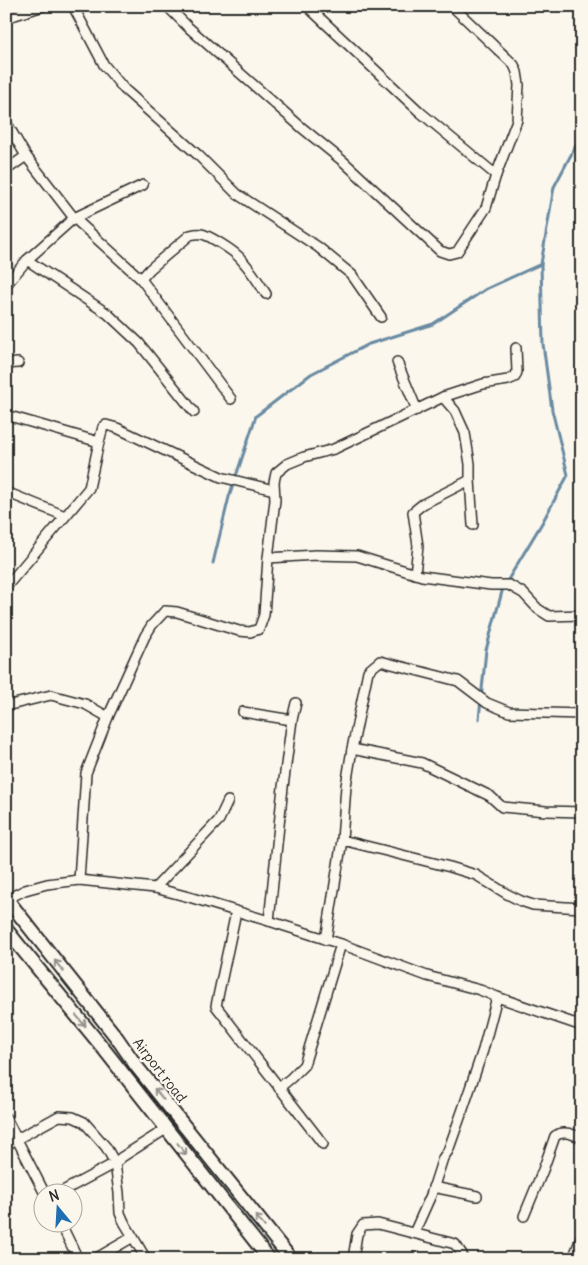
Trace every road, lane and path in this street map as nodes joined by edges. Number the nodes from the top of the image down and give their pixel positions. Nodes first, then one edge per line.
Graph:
1 (43, 6) edge
2 (73, 6) edge
3 (167, 6) edge
4 (307, 6) edge
5 (452, 6) edge
6 (11, 13) edge
7 (6, 122) edge
8 (26, 156) junction
9 (6, 170) edge
10 (496, 175) junction
11 (143, 185) dead end
12 (74, 218) junction
13 (27, 260) junction
14 (141, 279) junction
15 (6, 285) edge
16 (266, 294) dead end
17 (381, 317) dead end
18 (516, 348) dead end
19 (396, 362) dead end
20 (18, 363) dead end
21 (6, 364) edge
22 (444, 397) junction
23 (231, 399) dead end
24 (416, 410) junction
25 (194, 412) dead end
26 (13, 417) dead end
27 (98, 442) junction
28 (470, 480) junction
29 (274, 490) junction
30 (6, 492) edge
31 (65, 516) junction
32 (473, 525) dead end
33 (268, 558) junction
34 (415, 574) junction
35 (6, 587) edge
36 (582, 615) edge
37 (296, 703) dead end
38 (6, 706) edge
39 (242, 712) dead end
40 (582, 714) edge
41 (108, 717) junction
42 (292, 720) junction
43 (352, 749) junction
44 (228, 800) dead end
45 (582, 812) edge
46 (342, 840) junction
47 (78, 880) junction
48 (155, 888) junction
49 (6, 899) edge
50 (582, 908) edge
51 (236, 912) junction
52 (269, 921) junction
53 (6, 929) edge
54 (326, 940) junction
55 (341, 944) junction
56 (497, 997) junction
57 (582, 1026) edge
58 (117, 1038) junction
59 (103, 1048) junction
60 (279, 1088) junction
61 (6, 1118) edge
62 (166, 1129) junction
63 (582, 1138) edge
64 (16, 1139) junction
65 (322, 1144) dead end
66 (6, 1145) edge
67 (115, 1163) junction
68 (39, 1182) edge
69 (80, 1182) edge
70 (433, 1187) junction
71 (477, 1196) dead end
72 (524, 1216) dead end
73 (65, 1232) edge
74 (414, 1233) junction
75 (582, 1235) edge
76 (133, 1237) junction
77 (78, 1259) edge
78 (95, 1259) edge
79 (146, 1259) edge
80 (269, 1259) edge
81 (291, 1259) edge
82 (353, 1259) edge
83 (461, 1259) edge
84 (573, 1259) edge

1 - 6 street
2 - 17 street
3 - 10 street
4 - 10 street
5 - 10 street
7 - 8 street
8 - 9 street
8 - 12 street
11 - 12 street
12 - 13 street
12 - 14 street
13 - 15 street
13 - 25 street
14 - 16 street
14 - 23 street
18 - 22 street
19 - 24 street
20 - 21 street
22 - 24 street
22 - 28 street
24 - 29 street
26 - 27 street
27 - 29 street
27 - 31 street
28 - 32 street
28 - 34 street
29 - 33 street
30 - 31 street
31 - 35 street
33 - 34 street
33 - 41 street
34 - 36 street
37 - 42 street
38 - 41 street
39 - 42 street
40 - 43 street
41 - 47 street
42 - 52 street
43 - 45 street
43 - 46 street
44 - 48 street
46 - 50 street
46 - 54 street
47 - 48 street
47 - 49 street
48 - 51 street
58 -> 49 main road, Airport road
51 - 52 street
51 - 60 street
52 - 54 street
53 -> 59 main road
54 - 55 street
55 - 56 street
55 - 60 street
56 - 57 street
56 - 70 street
58 - 59 main road
81 -> 58 main road, Airport road
59 - 62 main road
60 - 65 street
61 - 64 street
62 - 67 street
62 -> 80 main road
63 - 72 street
64 - 66 street
64 - 67 street
64 - 68 street
67 - 69 street
67 - 76 street
70 - 71 street
70 - 74 street
73 - 77 street
74 - 82 street
74 - 83 street
75 - 84 street
76 - 78 street
76 - 79 street

